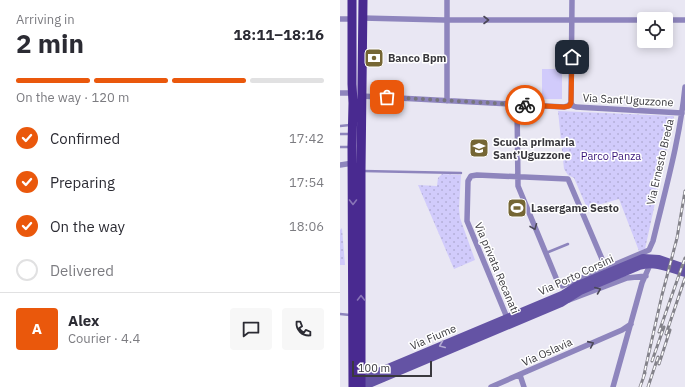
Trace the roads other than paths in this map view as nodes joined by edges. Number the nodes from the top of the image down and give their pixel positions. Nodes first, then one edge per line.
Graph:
1 (352, 0) edge
2 (447, 0) edge
3 (572, 0) edge
4 (364, 1) edge
5 (362, 18) junction
6 (340, 19) edge
7 (352, 20) junction
8 (447, 20) junction
9 (572, 20) junction
10 (637, 20) edge
11 (673, 20) edge
12 (685, 20) edge
13 (361, 53) junction
14 (352, 54) junction
15 (685, 87) edge
16 (340, 93) edge
17 (357, 94) junction
18 (447, 101) junction
19 (571, 103) junction
20 (517, 105) junction
21 (682, 113) junction
22 (340, 126) edge
23 (340, 134) edge
24 (354, 137) junction
25 (340, 147) edge
26 (353, 163) junction
27 (340, 165) edge
28 (361, 171) junction
29 (461, 173) dead end
30 (518, 177) junction
31 (568, 244) dead end
32 (545, 253) junction
33 (650, 253) joint
34 (605, 266) junction
35 (685, 268) edge
36 (616, 272) junction
37 (685, 273) edge
38 (561, 303) junction
39 (340, 314) edge
40 (353, 315) junction
41 (508, 321) junction
42 (631, 324) junction
43 (479, 333) joint
44 (611, 334) junction
45 (357, 342) junction
46 (625, 343) junction
47 (520, 375) junction
48 (356, 386) edge
49 (491, 387) edge
50 (524, 387) edge
51 (613, 387) edge

1 - 7 main road
2 - 8 street
3 - 9 street
4 - 5 main road
5 - 8 street
5 - 13 main road
6 - 7 street
7 - 14 main road
8 -> 9 street
8 - 18 street
9 - 10 street
9 - 19 street
11 - 12 street
13 - 14 lane
13 - 17 main road
14 - 17 main road
15 - 21 street, Via Ernesto Breda
16 - 17 street, Via Sant'Uguzzone
17 - 18 street, Via Sant'Uguzzone
17 - 24 main road
17 - 24 main road
18 - 20 street, Via Sant'Uguzzone
19 - 20 street, Via Sant'Uguzzone
19 - 21 street, Via Sant'Uguzzone
20 - 30 street
21 - 33 street, Via Ernesto Breda
22 - 24 lane
23 - 24 lane
24 - 25 lane
24 - 26 main road
24 - 28 main road
26 - 27 street
26 -> 40 main road
28 - 29 lane
45 -> 28 main road
30 -> 32 street
30 - 34 street
30 - 41 street, Via privata Recanati
31 - 32 lane
32 - 34 street, Via Porto Corsini
33 - 34 street, Via Porto Corsini
35 - 36 street, Via Porto Corsini
36 - 37 street, Via Porto Corsini
36 - 38 street, Via Porto Corsini
36 - 41 street, Via Porto Corsini
38 - 41 street, Via Porto Corsini
38 -> 42 street, Via Porto Corsini
39 - 40 lane
40 - 45 main road
41 - 43 street, Via Porto Corsini
42 - 44 street, Via Oslavia
42 - 46 street
43 - 48 street, Via Fiume
44 - 46 street
47 -> 44 street, Via Oslavia
45 - 48 main road
46 - 51 street
47 - 49 street, Via Oslavia
47 - 50 street

